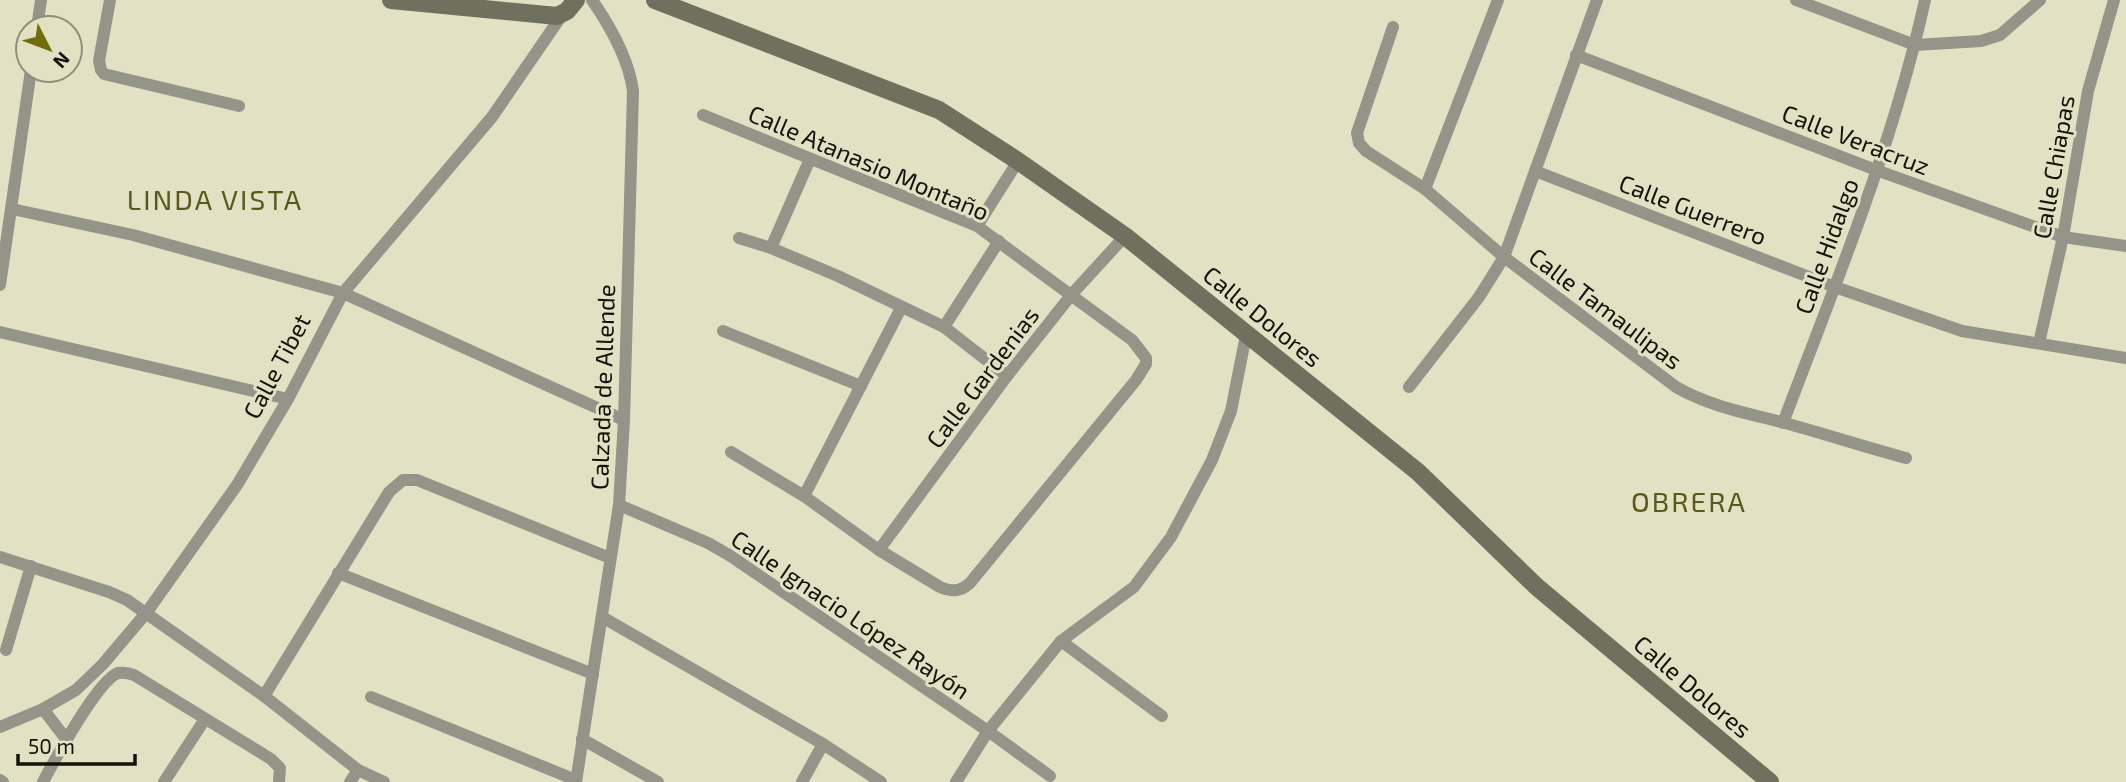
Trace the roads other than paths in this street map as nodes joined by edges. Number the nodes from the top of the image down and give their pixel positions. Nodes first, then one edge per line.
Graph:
1 (110, 0) edge
2 (391, 0) edge
3 (576, 0) edge
4 (592, 0) edge
5 (655, 0) edge
6 (1498, 0) edge
7 (1597, 0) edge
8 (1796, 0) edge
9 (1925, 0) edge
10 (2040, 0) edge
11 (2114, 0) edge
12 (562, 15) junction
13 (1393, 27) dead end
14 (1915, 46) junction
15 (1576, 55) junction
16 (29, 84) edge
17 (239, 106) dead end
18 (703, 115) dead end
19 (810, 159) junction
20 (1018, 161) junction
21 (1876, 170) junction
22 (1535, 171) junction
23 (1425, 189) junction
24 (12, 209) junction
25 (977, 226) junction
26 (1125, 236) junction
27 (2063, 237) junction
28 (739, 238) dead end
29 (999, 241) junction
30 (2126, 246) edge
31 (771, 247) junction
32 (1504, 257) junction
33 (0, 285) edge
34 (1835, 287) junction
35 (343, 293) junction
36 (1072, 294) junction
37 (901, 308) junction
38 (944, 327) junction
39 (723, 331) dead end
40 (0, 332) edge
41 (1246, 335) junction
42 (2039, 343) junction
43 (2126, 358) edge
44 (1007, 376) junction
45 (861, 386) junction
46 (1409, 387) dead end
47 (288, 399) junction
48 (624, 420) junction
49 (1783, 423) junction
50 (731, 452) dead end
51 (1906, 458) dead end
52 (804, 496) junction
53 (619, 505) junction
54 (879, 550) junction
55 (0, 557) edge
56 (610, 558) junction
57 (31, 566) junction
58 (338, 573) junction
59 (147, 612) junction
60 (602, 617) junction
61 (1062, 642) junction
62 (6, 650) dead end
63 (593, 674) junction
64 (264, 696) junction
65 (371, 697) dead end
66 (43, 709) junction
67 (1162, 716) dead end
68 (205, 719) junction
69 (0, 727) edge
70 (988, 731) junction
71 (66, 739) junction
72 (582, 739) junction
73 (823, 744) junction
74 (358, 770) junction
75 (1051, 776) dead end
76 (576, 781) edge
77 (43, 782) edge
78 (164, 782) edge
79 (279, 782) edge
80 (350, 782) edge
81 (384, 782) edge
82 (658, 782) edge
83 (802, 782) edge
84 (881, 782) edge
85 (956, 782) edge
86 (1770, 782) edge

1 - 17 street
2 - 12 street
3 - 12 street, Calle Tibet
4 - 48 street, Calzada de Allende
5 - 20 street, Calle Dolores
6 - 23 street
7 - 15 street
8 - 14 street
9 - 14 street, Calle Hidalgo
10 - 14 street
11 - 27 street, Calle Chiapas
12 - 35 street, Calle Tibet
13 - 23 street, Calle Tamaulipas
14 - 21 street, Calle Hidalgo
15 - 21 street, Calle Veracruz
15 - 22 street
16 - 24 street
18 - 19 street, Calle Atanasio Montaño
19 - 25 street, Calle Atanasio Montaño
19 - 31 street
20 - 25 street
20 - 26 street, Calle Dolores
21 - 27 street, Calle Veracruz
21 - 34 street, Calle Hidalgo
22 - 32 street
22 - 34 street, Calle Guerrero
23 - 32 street, Calle Tamaulipas
24 - 33 street
24 - 35 street
25 - 29 street, Calle Atanasio Montaño
26 - 36 street, Calle Gardenias
26 - 41 street, Calle Dolores
27 - 30 street, Calle Veracruz
27 - 42 street, Calle Chiapas
28 - 31 street
29 - 36 street, Calle Atanasio Montaño
29 - 38 street
31 - 37 street
32 - 46 street
32 - 49 street, Calle Tamaulipas
34 - 42 street, Calle Guerrero
34 - 49 street, Calle Hidalgo
35 - 47 street, Calle Tibet
35 - 48 street
36 - 44 street, Calle Gardenias
36 - 54 street, Calle Atanasio Montaño
37 - 38 street
37 - 45 street
38 - 44 street
39 - 45 street
40 - 47 street
41 - 61 street
41 - 86 street, Calle Dolores
42 - 43 street, Calle Guerrero
44 - 54 street, Calle Gardenias
45 - 52 street
47 - 59 street, Calle Tibet
48 - 53 street, Calzada de Allende
49 - 51 street, Calle Tamaulipas
50 - 52 street
52 - 54 street
53 - 56 street, Calzada de Allende
53 - 70 street, Calle Ignacio López Rayón
55 - 57 street
56 - 58 street
56 - 60 street, Calzada de Allende
57 - 59 street
57 - 62 street
58 - 63 street
58 - 64 street
59 - 64 street
59 - 66 street, Calle Tibet
60 - 63 street, Calzada de Allende
60 - 73 street
61 - 67 street
61 - 70 street
63 - 72 street, Calzada de Allende
64 - 74 street
65 - 76 street
66 - 69 street, Calle Tibet
66 - 71 street
68 - 71 street
68 - 78 street
68 - 79 street
70 - 75 street, Calle Ignacio López Rayón
70 - 85 street
71 - 77 street
72 - 76 street, Calzada de Allende
72 - 82 street
73 - 83 street
73 - 84 street
74 - 80 street
74 - 81 street

